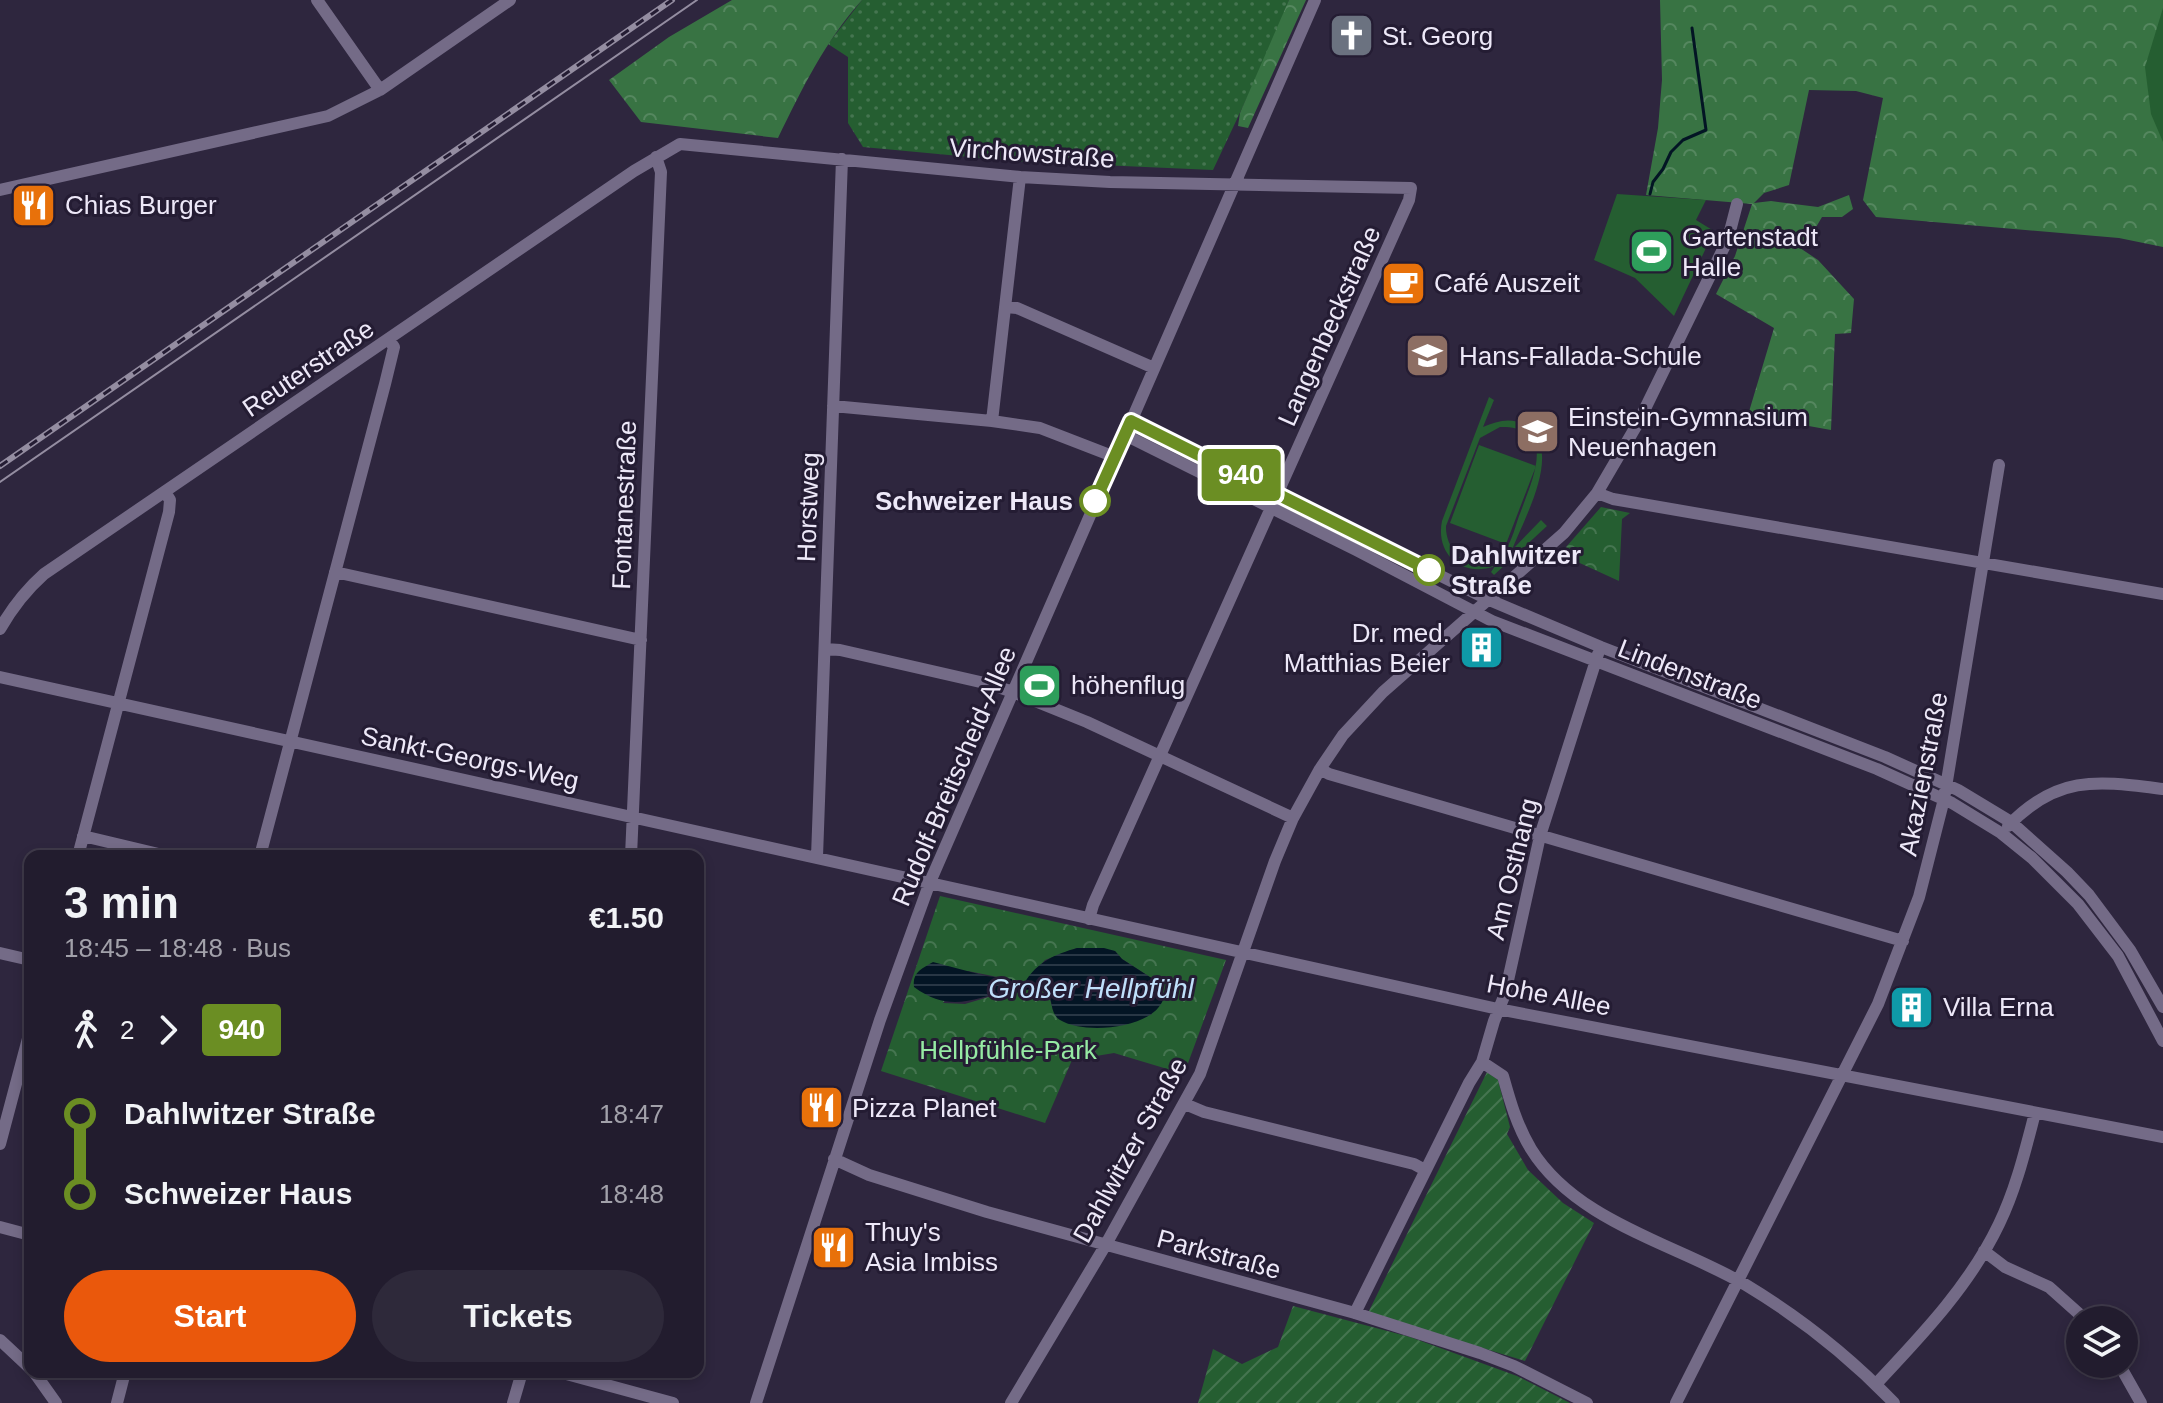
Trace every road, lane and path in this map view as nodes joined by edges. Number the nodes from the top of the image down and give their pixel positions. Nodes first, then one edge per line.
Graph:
1 (317, 0) edge
2 (510, 0) edge
3 (1315, 0) edge
4 (380, 90) junction
5 (656, 157) junction
6 (842, 159) junction
7 (1020, 177) junction
8 (1235, 183) junction
9 (1411, 188) joint
10 (0, 190) edge
11 (1737, 204) dead end
12 (1005, 307) junction
13 (389, 340) junction
14 (1154, 368) junction
15 (833, 406) junction
16 (992, 421) junction
17 (1131, 421) junction
18 (1125, 435) junction
19 (1115, 457) junction
20 (1999, 465) dead end
21 (165, 492) junction
22 (1597, 493) junction
23 (1279, 494) junction
24 (1272, 507) junction
25 (1982, 562) junction
26 (335, 572) junction
27 (2163, 594) edge
28 (1487, 599) junction
29 (1474, 611) junction
30 (0, 629) edge
31 (641, 640) junction
32 (1601, 647) junction
33 (825, 649) junction
34 (1595, 660) junction
35 (0, 677) edge
36 (1013, 692) junction
37 (118, 703) junction
38 (290, 741) junction
39 (1159, 757) junction
40 (1320, 769) junction
41 (1946, 784) junction
42 (2163, 789) edge
43 (1944, 799) junction
44 (633, 817) junction
45 (1293, 818) junction
46 (2011, 822) junction
47 (2001, 833) junction
48 (83, 836) junction
49 (1540, 836) junction
50 (80, 850) edge
51 (142, 850) edge
52 (262, 850) edge
53 (631, 850) edge
54 (817, 857) junction
55 (930, 882) junction
56 (1089, 919) junction
57 (1903, 941) junction
58 (1243, 952) junction
59 (0, 953) edge
60 (24, 959) edge
61 (2163, 1007) edge
62 (1498, 1009) junction
63 (2163, 1041) edge
64 (24, 1054) edge
65 (1482, 1062) junction
66 (1839, 1075) junction
67 (1185, 1104) junction
68 (2035, 1113) junction
69 (2163, 1137) edge
70 (0, 1144) edge
71 (834, 1159) junction
72 (1425, 1170) junction
73 (0, 1227) edge
74 (24, 1233) edge
75 (1105, 1246) junction
76 (1984, 1251) junction
77 (1737, 1281) junction
78 (2070, 1306) edge
79 (1355, 1313) junction
80 (0, 1340) edge
81 (24, 1362) edge
82 (38, 1378) edge
83 (123, 1378) edge
84 (520, 1378) edge
85 (581, 1378) edge
86 (2127, 1378) edge
87 (1876, 1384) junction
88 (56, 1403) edge
89 (117, 1403) edge
90 (513, 1403) edge
91 (673, 1403) edge
92 (756, 1403) edge
93 (1011, 1403) edge
94 (1587, 1403) edge
95 (1676, 1403) edge
96 (1894, 1403) edge
97 (2141, 1403) edge

1 - 4 street
2 - 4 street
3 - 8 street, Rudolf-Breitscheid-Allee
4 - 10 street
5 - 6 street, Virchowstraße
5 - 13 street, Reuterstraße
5 - 31 street, Fontanestraße
6 - 7 street, Virchowstraße
6 - 15 street, Horstweg
7 - 8 street, Virchowstraße
7 - 12 street
8 - 9 street, Virchowstraße
8 - 14 street, Rudolf-Breitscheid-Allee
9 - 23 street, Langenbeckstraße
11 - 22 street, Dahlwitzer Straße
12 - 14 street
12 - 16 street
13 - 21 street, Reuterstraße
13 - 26 street
14 - 17 street, Rudolf-Breitscheid-Allee
15 - 16 street
15 - 33 street, Horstweg
16 - 19 street
17 - 18 street, Rudolf-Breitscheid-Allee
17 - 23 street, Lindenstraße
18 - 19 street, Rudolf-Breitscheid-Allee
18 - 24 street, Lindenstraße
19 - 36 street, Rudolf-Breitscheid-Allee
20 - 25 street, Akazienstraße
21 - 30 street, Reuterstraße
21 - 37 street
22 - 25 street
22 - 28 street, Dahlwitzer Straße
23 - 24 street, Langenbeckstraße
23 - 28 street, Lindenstraße
24 - 29 street, Lindenstraße
24 - 39 street, Langenbeckstraße
25 - 27 street
25 - 41 street, Akazienstraße
26 - 31 street
26 - 38 street
28 - 29 street, Dahlwitzer Straße
28 - 32 street, Lindenstraße
29 - 34 street, Lindenstraße
29 - 40 street, Dahlwitzer Straße
31 - 44 street, Fontanestraße
32 - 34 street, Am Osthang
32 - 41 street, Lindenstraße
33 - 36 street
33 - 54 street, Horstweg
34 - 43 street, Lindenstraße
34 - 49 street, Am Osthang
35 - 37 street, Sankt-Georgs-Weg
36 - 39 street
36 - 55 street, Rudolf-Breitscheid-Allee
37 - 38 street, Sankt-Georgs-Weg
37 - 48 street
38 - 44 street, Sankt-Georgs-Weg
38 - 52 street
39 - 45 street
39 - 56 street, Langenbeckstraße
40 - 45 street, Dahlwitzer Straße
40 - 49 street
41 - 43 street, Akazienstraße
41 - 46 street, Lindenstraße
42 - 46 street
43 - 47 street, Lindenstraße
43 - 57 street, Akazienstraße
44 - 53 street, Fontanestraße
44 - 54 street, Sankt-Georgs-Weg
45 - 58 street, Dahlwitzer Straße
46 - 47 street
46 - 61 street, Lindenstraße
47 - 63 street, Lindenstraße
48 - 50 street
48 - 51 street
49 - 57 street
49 - 62 street, Am Osthang
54 - 55 street, Sankt-Georgs-Weg
55 - 56 street, Hohe Allee
55 - 71 street, Rudolf-Breitscheid-Allee
56 - 58 street, Hohe Allee
57 - 66 street, Akazienstraße
58 - 62 street, Hohe Allee
58 - 67 street, Dahlwitzer Straße
59 - 60 street
62 - 65 street, Am Osthang
62 - 66 street, Hohe Allee
64 - 70 street
65 - 72 street, Am Osthang
65 - 77 street
66 - 68 street, Hohe Allee
66 - 77 street, Akazienstraße
67 - 72 street
67 - 75 street, Dahlwitzer Straße
68 - 69 street, Hohe Allee
68 - 76 street
71 - 75 street, Parkstraße
71 - 92 street, Rudolf-Breitscheid-Allee
72 - 79 street, Am Osthang
73 - 74 street
75 - 79 street, Parkstraße
75 - 93 street, Dahlwitzer Straße
76 - 78 street
76 - 87 street
77 - 87 street
77 - 95 street, Akazienstraße
79 - 94 street, Parkstraße
80 - 81 street
82 - 88 street
83 - 89 street
84 - 90 street
85 - 91 street
86 - 97 street
87 - 96 street

